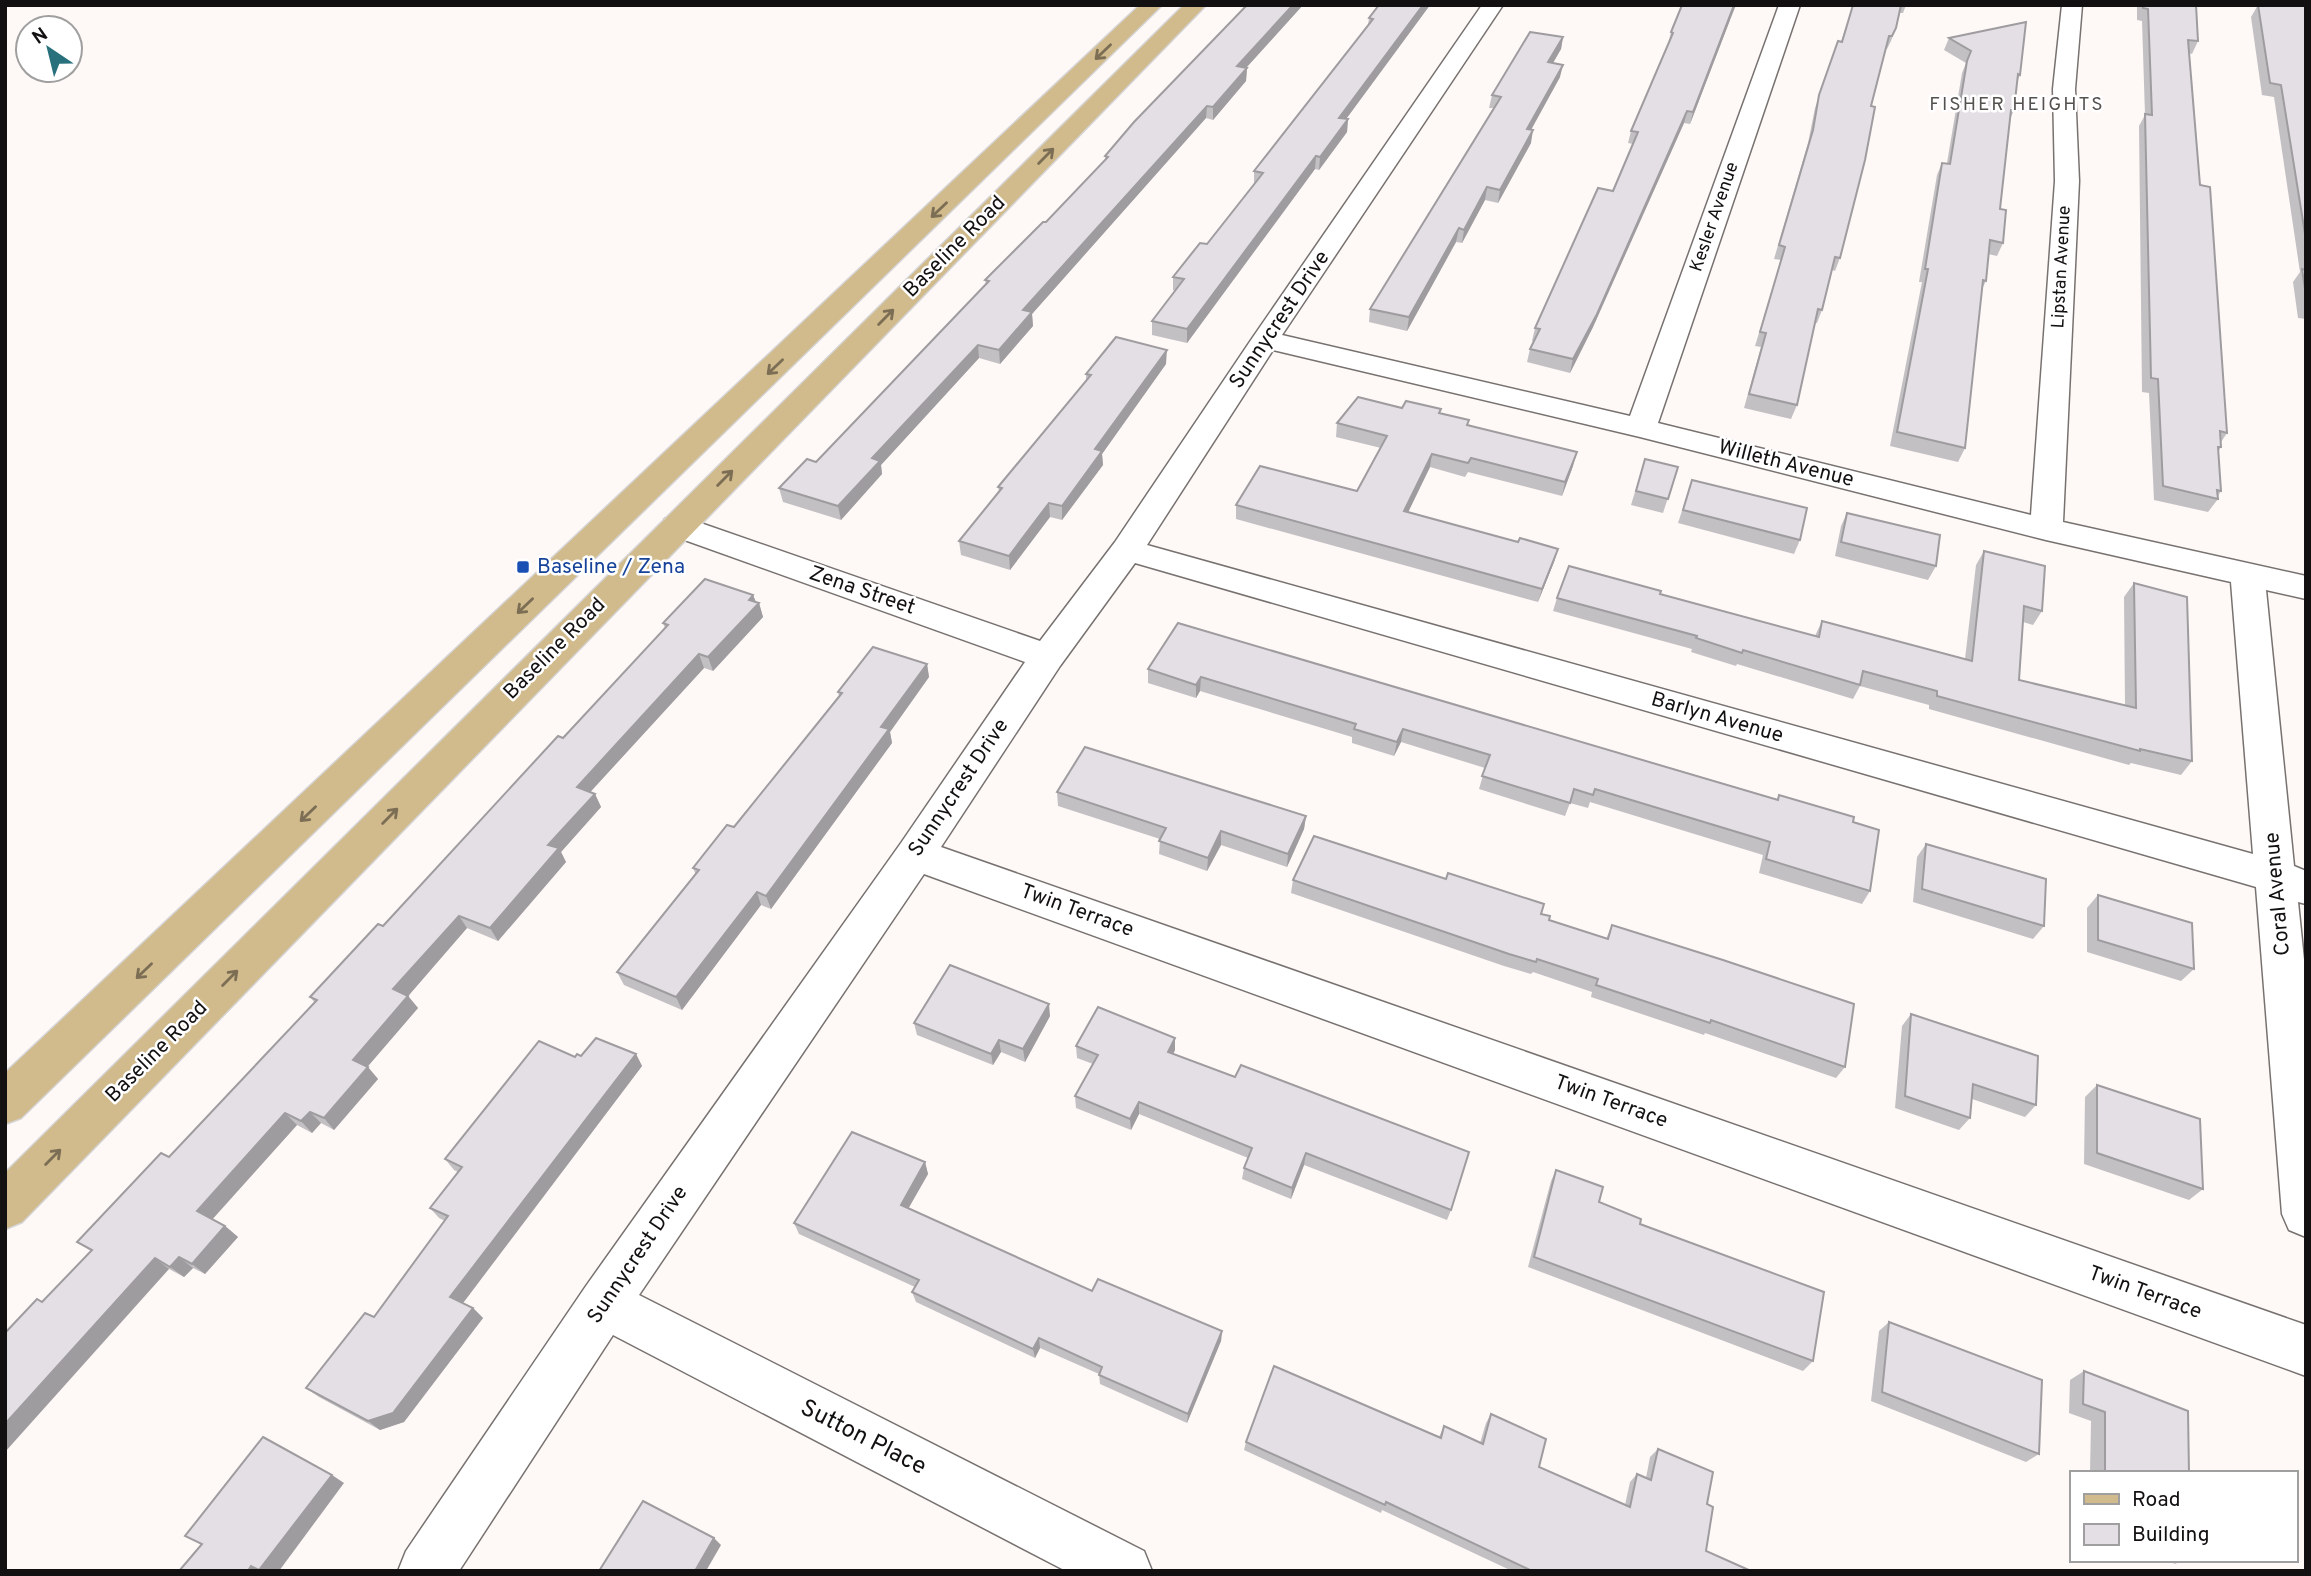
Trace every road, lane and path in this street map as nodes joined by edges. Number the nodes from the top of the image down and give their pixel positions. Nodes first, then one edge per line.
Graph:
1 (1152, 5) edge
2 (1196, 5) edge
3 (1493, 5) edge
4 (1790, 5) edge
5 (2072, 5) edge
6 (1265, 340) junction
7 (1640, 428) junction
8 (677, 526) junction
9 (2046, 529) junction
10 (1127, 550) junction
11 (2247, 574) junction
12 (2306, 589) edge
13 (1047, 657) junction
14 (915, 854) junction
15 (2291, 883) edge
16 (5, 1104) edge
17 (5, 1206) edge
18 (2306, 1214) edge
19 (604, 1304) junction
20 (2306, 1351) edge
21 (426, 1571) edge
22 (1124, 1571) edge

1 -> 16 main road, Baseline Road
8 -> 2 main road, Baseline Road
3 - 6 street, Sunnycrest Drive
4 - 7 street, Kesler Avenue
5 - 9 street, Lipstan Avenue
6 - 7 street, Willeth Avenue
6 - 10 street, Sunnycrest Drive
7 - 9 street, Willeth Avenue
8 - 13 street, Zena Street
17 -> 8 main road, Baseline Road
9 - 11 street, Willeth Avenue
10 - 13 street, Sunnycrest Drive
10 - 15 street, Barlyn Avenue
11 - 12 street, Willeth Avenue
11 - 15 street, Coral Avenue
13 - 14 street, Sunnycrest Drive
14 - 19 street, Sunnycrest Drive
14 - 20 street, Twin Terrace
15 - 18 street, Coral Avenue
19 - 21 street, Sunnycrest Drive
19 - 22 street, Sutton Place

